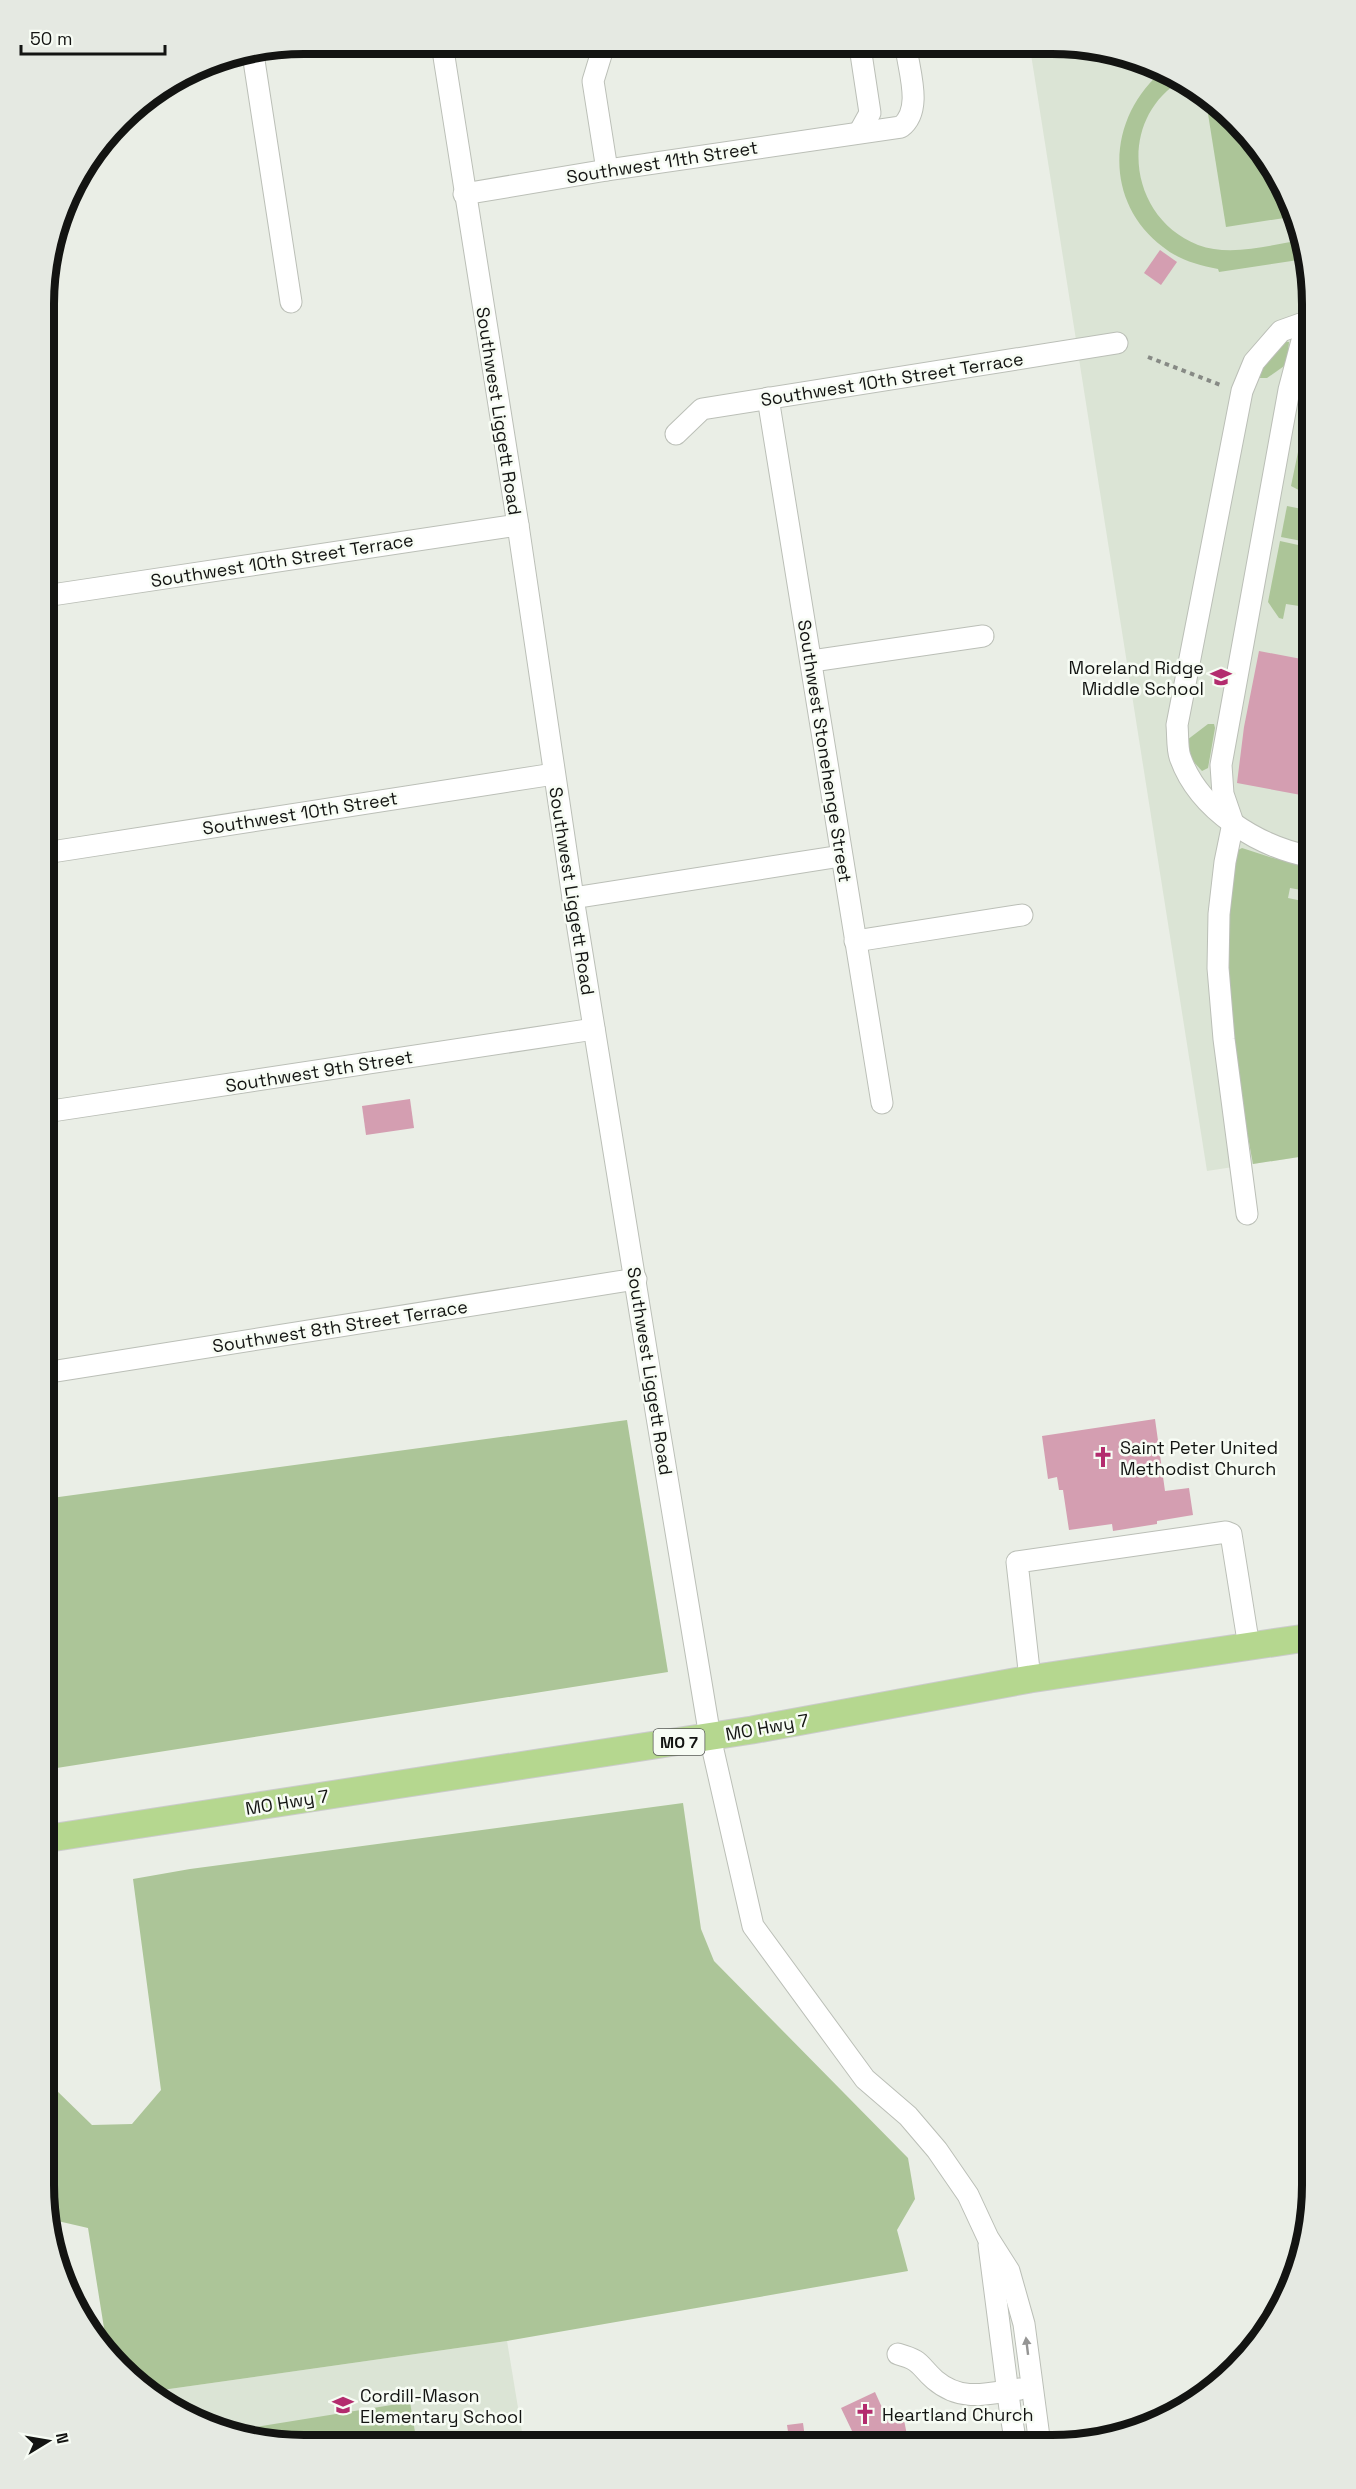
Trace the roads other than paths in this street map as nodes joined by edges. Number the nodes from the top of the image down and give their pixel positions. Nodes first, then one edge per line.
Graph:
1 (443, 54) edge
2 (601, 54) edge
3 (861, 54) edge
4 (907, 54) edge
5 (254, 59) edge
6 (860, 131) junction
7 (607, 170) junction
8 (464, 194) junction
9 (291, 302) dead end
10 (1302, 325) edge
11 (1302, 341) edge
12 (1117, 343) dead end
13 (768, 398) junction
14 (676, 434) dead end
15 (518, 525) junction
16 (54, 595) edge
17 (983, 636) dead end
18 (812, 661) junction
19 (554, 774) junction
20 (1233, 823) junction
21 (54, 852) edge
22 (1302, 854) edge
23 (841, 856) junction
24 (573, 898) junction
25 (1022, 915) dead end
26 (855, 941) junction
27 (594, 1029) junction
28 (882, 1103) dead end
29 (54, 1111) edge
30 (1247, 1214) dead end
31 (636, 1279) junction
32 (54, 1371) edge
33 (1302, 1639) edge
34 (1249, 1647) junction
35 (1030, 1679) junction
36 (710, 1737) junction
37 (54, 1837) edge
38 (988, 2238) junction
39 (898, 2354) dead end
40 (1033, 2388) junction
41 (1008, 2391) junction
42 (1015, 2435) edge
43 (1039, 2435) edge

1 - 8 street, Southwest Liggett Road
2 - 7 street
3 - 6 street
4 - 6 street, Southwest 11th Street
5 - 9 street
6 - 7 street, Southwest 11th Street
7 - 8 street, Southwest 11th Street
8 - 15 street, Southwest Liggett Road
10 - 20 street
11 - 20 street
12 - 13 street, Southwest 10th Street Terrace
13 - 14 street, Southwest 10th Street Terrace
13 - 18 street, Southwest Stonehenge Street
15 - 16 street, Southwest 10th Street Terrace
15 - 19 street, Southwest Liggett Road
17 - 18 street
18 - 23 street, Southwest Stonehenge Street
19 - 21 street, Southwest 10th Street
19 - 24 street, Southwest Liggett Road
20 - 22 street
20 - 30 street
23 - 24 street
23 - 26 street, Southwest Stonehenge Street
24 - 27 street, Southwest Liggett Road
25 - 26 street
26 - 28 street, Southwest Stonehenge Street
27 - 29 street, Southwest 9th Street
27 - 31 street, Southwest Liggett Road
31 - 32 street, Southwest 8th Street Terrace
31 - 36 street, Southwest Liggett Road
33 - 34 main road, MO Hwy 7 / MO 7
34 - 35 main road, MO Hwy 7 / MO 7
34 - 35 street
35 - 36 main road, MO Hwy 7 / MO 7
36 - 37 main road, MO Hwy 7 / MO 7
36 - 38 street, Southwest Liggett Road
40 -> 38 street
38 - 41 street
39 - 41 street
40 - 41 street
40 - 43 street
41 - 42 street

